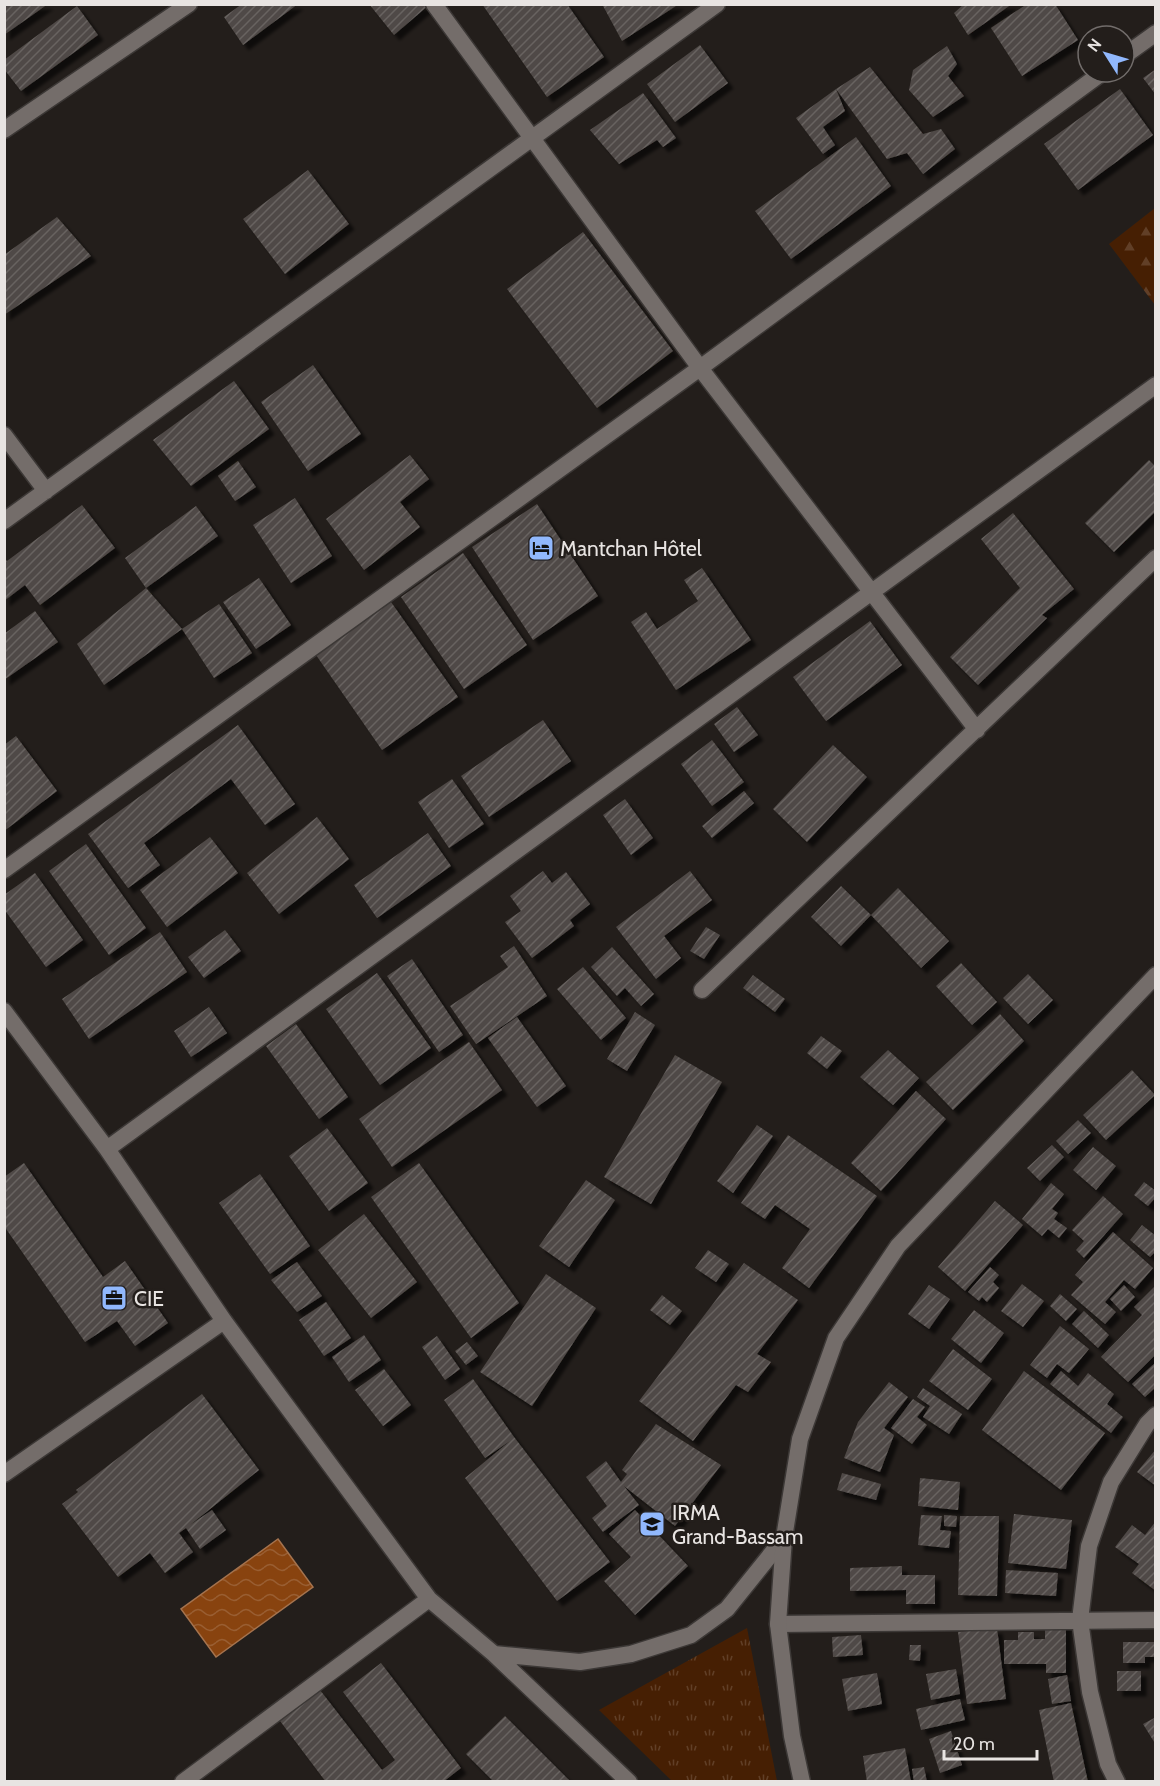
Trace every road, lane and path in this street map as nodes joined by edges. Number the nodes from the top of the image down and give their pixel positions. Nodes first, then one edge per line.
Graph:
1 (189, 4) edge
2 (434, 4) edge
3 (717, 4) edge
4 (1155, 33) edge
5 (1136, 47) edge
6 (1087, 84) edge
7 (4, 130) edge
8 (534, 138) junction
9 (700, 368) junction
10 (1155, 385) edge
11 (4, 435) edge
12 (46, 491) junction
13 (4, 521) edge
14 (1155, 558) edge
15 (871, 592) junction
16 (977, 730) junction
17 (4, 870) edge
18 (1155, 975) edge
19 (702, 990) dead end
20 (4, 1011) edge
21 (107, 1149) junction
22 (224, 1320) junction
23 (1155, 1415) edge
24 (4, 1474) edge
25 (784, 1538) junction
26 (429, 1599) junction
27 (1080, 1620) junction
28 (1155, 1620) edge
29 (778, 1624) junction
30 (494, 1654) junction
31 (183, 1782) edge
32 (629, 1782) edge
33 (802, 1782) edge
34 (1117, 1782) edge

1 - 7 street
2 - 8 street
3 - 8 street
4 - 5 street
6 - 9 street
8 - 9 street
8 - 12 street
9 - 15 street
9 - 17 street
10 - 15 street
11 - 12 street
12 - 13 street
14 - 16 street
15 - 16 street
15 - 21 street
16 - 19 street
18 - 25 street
20 - 21 street
21 - 22 street
22 - 24 street
22 - 26 street
23 - 27 street
25 - 29 street
25 - 30 street
26 - 30 street
26 - 31 street
27 - 28 street
27 - 29 street
27 - 34 street
29 - 33 street
30 - 32 street

